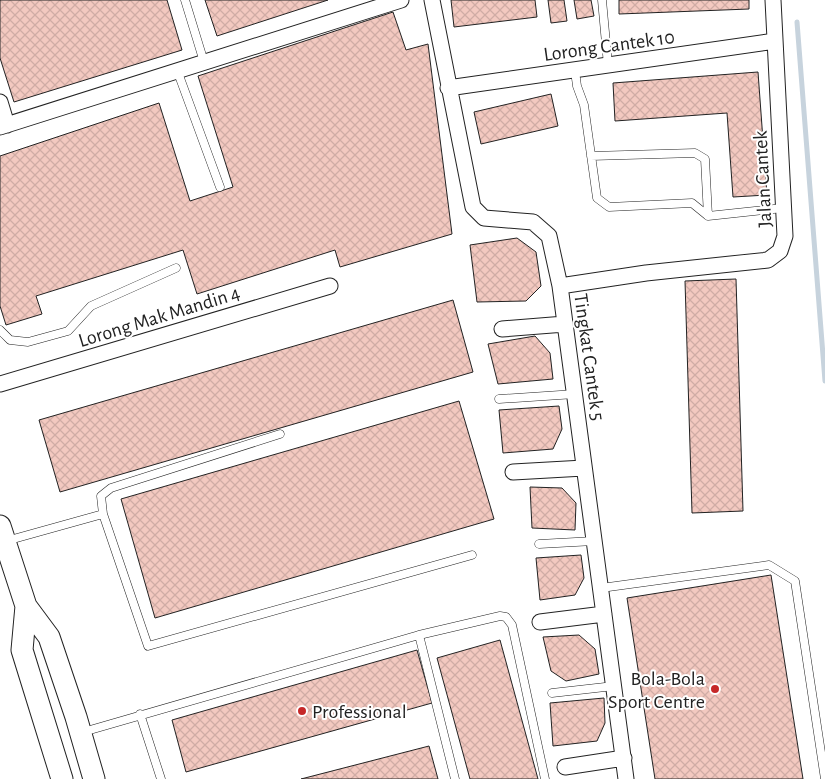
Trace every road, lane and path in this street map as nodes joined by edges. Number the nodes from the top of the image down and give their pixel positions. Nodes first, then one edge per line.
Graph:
1 (185, 0) edge
2 (401, 0) edge
3 (432, 0) edge
4 (602, 0) edge
5 (773, 0) edge
6 (774, 42) junction
7 (204, 62) junction
8 (608, 65) junction
9 (177, 70) junction
10 (575, 71) junction
11 (448, 88) junction
12 (0, 102) edge
13 (4, 126) edge
14 (591, 156) junction
15 (220, 187) dead end
16 (783, 208) junction
17 (708, 216) junction
18 (176, 268) dead end
19 (330, 286) dead end
20 (560, 286) junction
21 (565, 324) junction
22 (502, 329) dead end
23 (0, 330) edge
24 (0, 384) edge
25 (575, 394) junction
26 (499, 399) dead end
27 (280, 434) dead end
28 (584, 468) junction
29 (513, 472) dead end
30 (103, 514) junction
31 (2, 533) edge
32 (594, 541) junction
33 (540, 544) dead end
34 (472, 555) dead end
35 (600, 588) junction
36 (26, 606) junction
37 (604, 614) junction
38 (540, 622) dead end
39 (419, 635) junction
40 (614, 686) junction
41 (552, 692) dead end
42 (140, 714) junction
43 (82, 735) junction
44 (52, 748) junction
45 (624, 758) junction
46 (565, 767) dead end
47 (46, 779) edge
48 (62, 779) edge
49 (76, 779) edge
50 (94, 779) edge
51 (161, 779) edge
52 (455, 779) edge
53 (545, 779) edge
54 (626, 779) edge
55 (825, 779) edge

1 - 7 lane
2 - 7 street
3 - 11 street, Tingkat Cantek 5
4 - 8 lane
5 - 6 street, Jalan Cantek
6 - 8 street, Lorong Cantek 10
6 - 16 street, Jalan Cantek
7 - 9 street
8 - 10 street, Lorong Cantek 10
9 - 13 street
9 - 15 lane
10 - 11 street, Lorong Cantek 10
10 - 14 lane
11 - 20 street, Tingkat Cantek 5
12 - 13 street
14 - 17 lane
14 - 17 lane
16 - 17 lane
16 - 20 street, Jalan Cantek
18 - 23 lane
19 - 24 street, Lorong Mak Mandin 4
20 - 21 street, Tingkat Cantek 5
21 - 22 street
21 - 25 street, Tingkat Cantek 5
25 - 26 lane
25 - 28 street, Tingkat Cantek 5
27 - 30 lane
28 - 29 street
28 - 32 street, Tingkat Cantek 5
30 - 31 lane
30 - 34 lane
31 - 36 street
32 - 33 lane
32 - 35 street, Tingkat Cantek 5
35 - 37 street, Tingkat Cantek 5
35 - 55 lane
36 - 43 street
36 - 44 street
37 - 38 street
37 - 40 street, Tingkat Cantek 5
39 - 42 lane
39 - 52 lane
39 - 53 lane
40 - 41 lane
40 - 45 street, Tingkat Cantek 5
42 - 43 lane
42 - 51 lane
43 - 49 street
43 - 50 street
44 - 47 street
44 - 48 street
45 - 46 street
45 - 54 street, Tingkat Cantek 5

